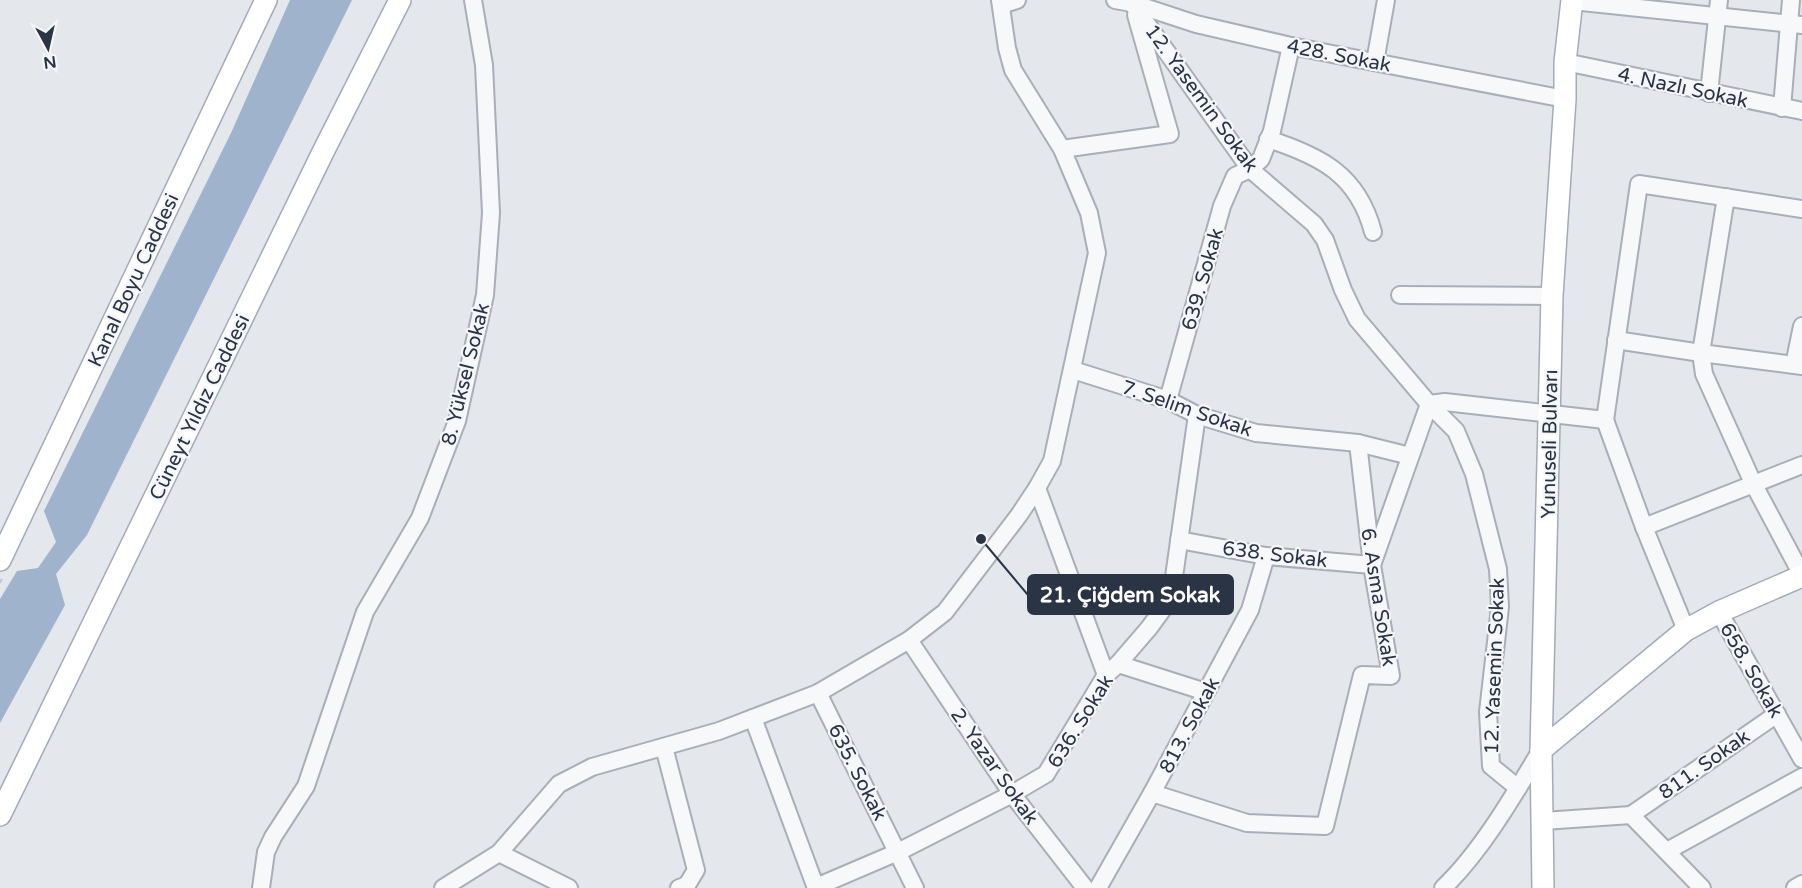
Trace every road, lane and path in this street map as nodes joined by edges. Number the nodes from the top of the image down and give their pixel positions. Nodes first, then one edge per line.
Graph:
1 (266, 0) edge
2 (400, 0) edge
3 (473, 0) edge
4 (1386, 0) edge
5 (1572, 0) edge
6 (1791, 0) edge
7 (1128, 1) edge
8 (1006, 2) edge
9 (1648, 4) edge
10 (1718, 8) edge
11 (1795, 24) edge
12 (1291, 46) junction
13 (1375, 62) junction
14 (1565, 62) junction
15 (1709, 93) junction
16 (1565, 99) junction
17 (1782, 108) junction
18 (1802, 111) edge
19 (1268, 139) junction
20 (1062, 149) junction
21 (1250, 168) junction
22 (1726, 197) junction
23 (1802, 208) edge
24 (1373, 232) dead end
25 (1401, 296) dead end
26 (1552, 296) junction
27 (1802, 326) edge
28 (1616, 340) junction
29 (1701, 353) junction
30 (1798, 365) edge
31 (1073, 370) junction
32 (1168, 400) junction
33 (1429, 404) junction
34 (1550, 413) junction
35 (1197, 415) junction
36 (1605, 420) junction
37 (1358, 443) junction
38 (1410, 456) junction
39 (1802, 465) edge
40 (1753, 483) junction
41 (1037, 488) junction
42 (1644, 527) junction
43 (1179, 540) junction
44 (1266, 556) junction
45 (0, 560) edge
46 (1372, 565) junction
47 (1802, 575) edge
48 (1719, 612) junction
49 (1686, 630) junction
50 (909, 640) junction
51 (1112, 669) junction
52 (1206, 692) junction
53 (818, 693) junction
54 (1777, 714) junction
55 (753, 718) junction
56 (664, 747) junction
57 (1541, 750) junction
58 (1802, 759) edge
59 (1802, 777) edge
60 (1518, 788) junction
61 (1152, 793) junction
62 (1012, 794) junction
63 (0, 815) edge
64 (1631, 815) junction
65 (1543, 821) junction
66 (1667, 851) junction
67 (898, 852) junction
68 (499, 853) junction
69 (1802, 884) edge
70 (816, 887) edge
71 (261, 888) edge
72 (443, 888) edge
73 (569, 888) edge
74 (679, 888) edge
75 (915, 888) edge
76 (1084, 888) edge
77 (1098, 888) edge
78 (1443, 888) edge
79 (1543, 888) edge
80 (1702, 888) edge
81 (1794, 888) edge

1 - 45 main road, Kanal Boyu Caddesi
2 - 63 main road, Cüneyt Yıldız Caddesi
3 - 71 street, 8. Yüksel Sokak
4 - 13 street
5 - 9 street
5 - 14 main road, Yunuseli Bulvarı
6 - 11 street
7 - 12 street, 428. Sokak
7 - 20 street
7 - 21 street, 12. Yasemin Sokak
8 - 20 street
9 - 10 street
10 - 11 street
10 - 15 street
11 - 17 street
12 - 13 street, 428. Sokak
12 - 19 street, 639. Sokak
13 - 16 street, 428. Sokak
14 - 15 street, 4. Nazlı Sokak
14 - 16 main road, Yunuseli Bulvarı
15 - 17 street, 4. Nazlı Sokak
16 - 26 main road, Yunuseli Bulvarı
17 - 18 street, 4. Nazlı Sokak
19 - 21 street, 639. Sokak
19 - 24 street
20 - 31 street
21 - 32 street, 639. Sokak
21 - 33 street, 12. Yasemin Sokak
22 - 23 street
22 - 28 street
22 - 29 street
25 - 26 street
26 - 34 main road, Yunuseli Bulvarı
27 - 30 street
28 - 29 street
28 - 36 street
29 - 30 street
29 - 40 street
31 - 32 street, 7. Selim Sokak
31 - 41 street
32 - 35 street, 7. Selim Sokak
33 - 34 street
33 - 38 street
33 - 60 street, 12. Yasemin Sokak
34 - 36 street
34 - 57 main road, Yunuseli Bulvarı
35 - 37 street, 7. Selim Sokak
35 - 43 street, 636. Sokak
36 - 42 street
37 - 38 street, 7. Selim Sokak
37 - 46 street, 6. Asma Sokak
38 - 46 street
39 - 40 street
40 - 42 street
40 - 47 street
41 - 50 street
41 - 51 street
42 - 49 street
43 - 44 street, 638. Sokak
43 - 51 street, 636. Sokak
44 - 46 street, 638. Sokak
44 - 52 street, 813. Sokak
46 - 61 street, 6. Asma Sokak
47 - 48 main road
48 - 49 main road
48 - 54 street, 658. Sokak
49 - 57 main road
50 - 53 street
50 - 62 street, 2. Yazar Sokak
51 - 52 street
51 - 62 street, 636. Sokak
52 - 61 street, 813. Sokak
53 - 55 street
53 - 67 street, 635. Sokak
54 - 58 street, 658. Sokak
54 - 64 street, 811. Sokak
55 - 56 street
55 - 70 street
56 - 68 street
56 - 74 street
57 - 60 street
57 - 65 main road, Yunuseli Bulvarı
59 - 66 street
60 - 78 street
61 - 77 street, 813. Sokak
62 - 67 street, 636. Sokak
62 - 76 street, 2. Yazar Sokak
64 - 65 street
64 - 66 street
65 - 79 main road, Yunuseli Bulvarı
66 - 80 street
67 - 70 street
67 - 75 street, 635. Sokak
68 - 72 street
68 - 73 street
69 - 81 street

